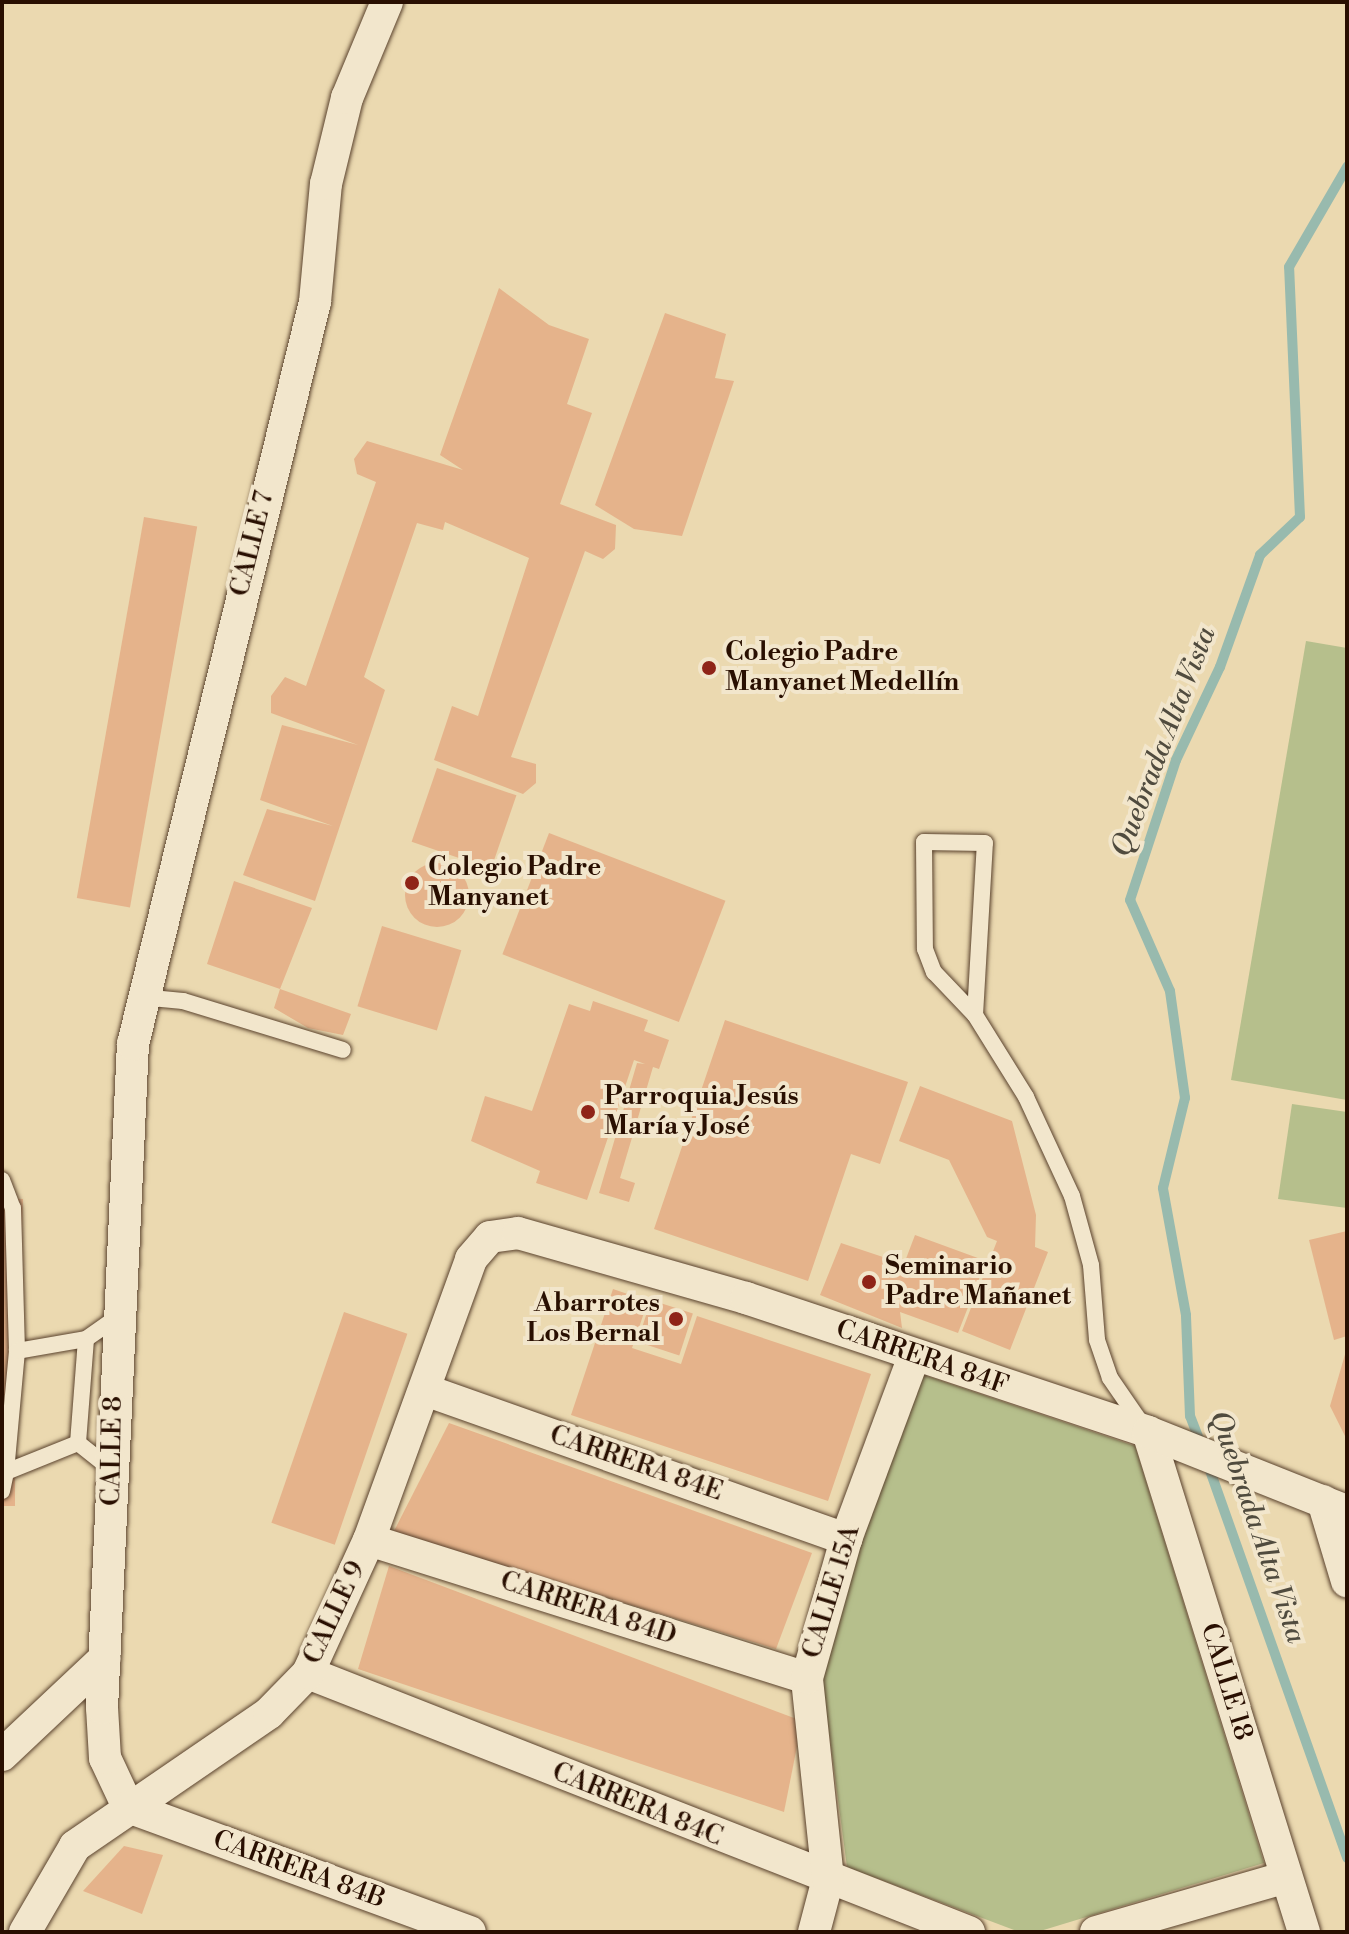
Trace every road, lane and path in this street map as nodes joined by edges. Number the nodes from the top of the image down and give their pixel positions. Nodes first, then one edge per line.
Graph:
1 (387, 2) edge
2 (141, 997) junction
3 (975, 1015) junction
4 (343, 1050) dead end
5 (127, 1090) joint
6 (2, 1180) edge
7 (490, 1237) joint
8 (118, 1317) junction
9 (86, 1339) junction
10 (17, 1351) junction
11 (914, 1356) junction
12 (425, 1390) junction
13 (1148, 1432) junction
14 (78, 1443) junction
15 (112, 1470) junction
16 (6, 1472) junction
17 (2, 1491) edge
18 (1335, 1506) edge
19 (846, 1539) junction
20 (369, 1540) junction
21 (1347, 1581) edge
22 (105, 1658) junction
23 (308, 1673) junction
24 (807, 1678) junction
25 (2, 1755) edge
26 (128, 1807) junction
27 (1286, 1877) junction
28 (828, 1879) junction
29 (25, 1932) edge
30 (470, 1932) edge
31 (814, 1932) edge
32 (969, 1932) edge
33 (1096, 1932) edge
34 (1304, 1932) edge

1 - 2 street, CALLE 7
2 - 4 lane
2 - 5 street, CALLE 7
3 - 3 lane
3 - 13 lane
5 - 8 street, CALLE 8
6 - 10 lane
7 - 11 street, CARRERA 84F
7 - 12 street, CALLE 9
8 - 9 lane
8 - 15 street, CALLE 8
9 - 10 lane
9 - 14 lane
10 - 16 lane
11 - 13 street, CARRERA 84F
11 - 19 street, CALLE 15A
12 - 19 street, CARRERA 84E
12 - 20 street, CALLE 9
13 - 18 street, CARRERA 84F
13 - 27 street, CALLE 18
14 - 15 lane
14 - 16 lane
15 - 22 street, CALLE 8
16 - 17 lane
18 - 21 street
19 - 24 street, CALLE 15A
20 - 23 street, CALLE 9
20 - 24 street, CARRERA 84D
22 - 25 street
22 - 26 street, CALLE 8
23 - 26 street, CALLE 9
23 - 28 street, CARRERA 84C
24 - 28 street, CALLE 15A
26 - 29 street, CALLE 9
26 - 30 street, CARRERA 84B
27 - 33 street
27 - 34 street, CALLE 18
28 - 31 street, CALLE 15A
28 - 32 street, CARRERA 84C

